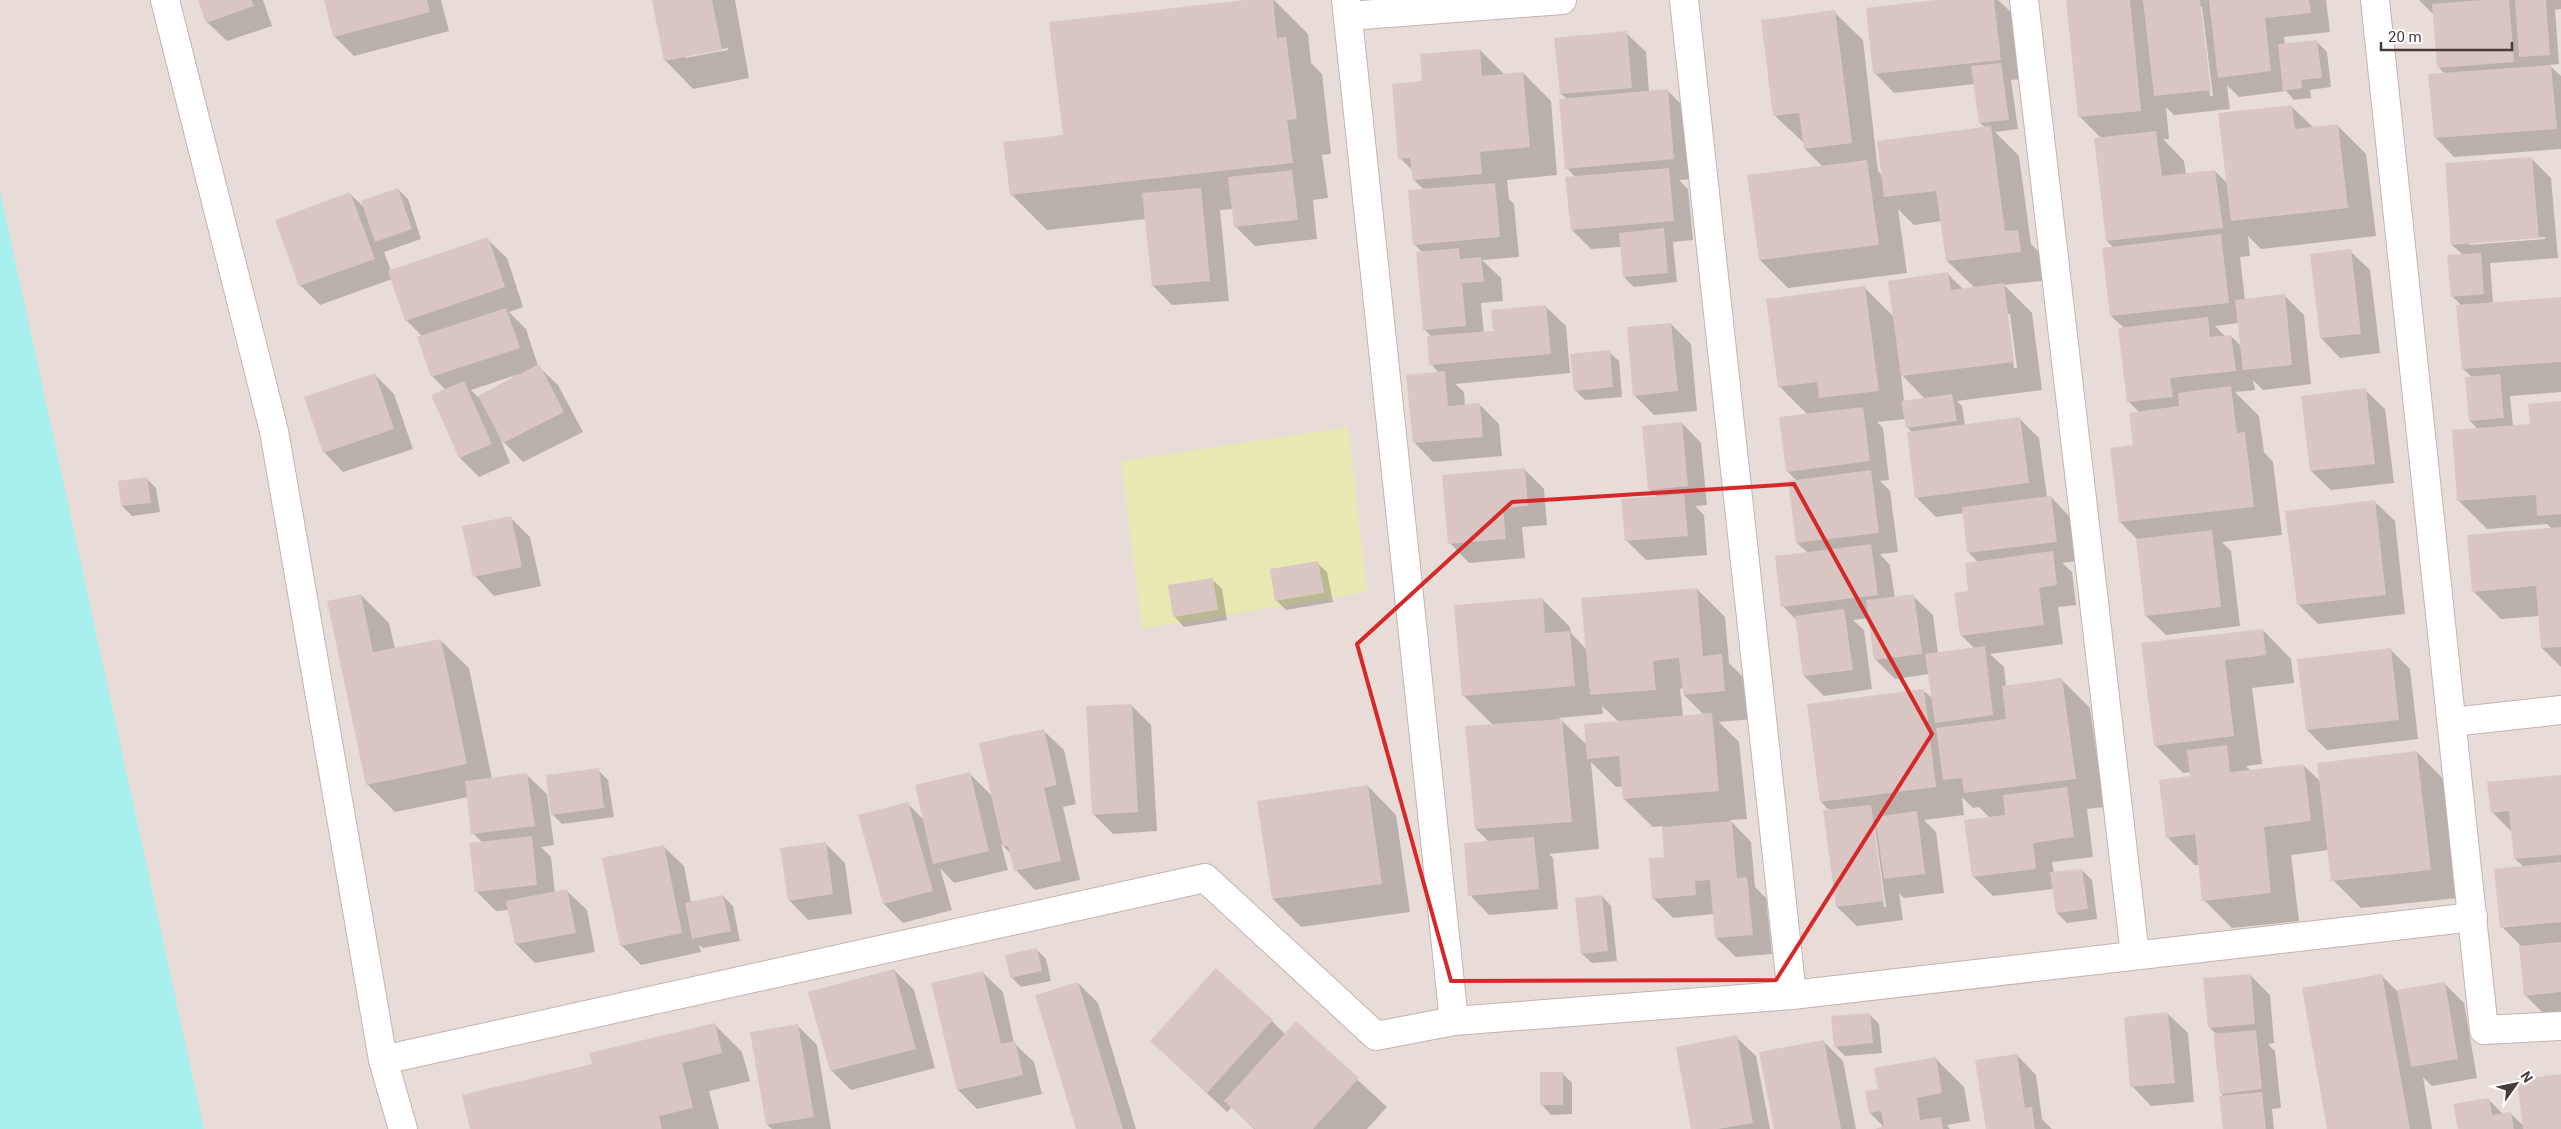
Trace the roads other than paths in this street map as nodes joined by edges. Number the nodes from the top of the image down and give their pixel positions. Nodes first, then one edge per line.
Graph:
1 (165, 0) edge
2 (1562, 0) edge
3 (1684, 0) edge
4 (2024, 0) edge
5 (2375, 0) edge
6 (1347, 8) edge
7 (2561, 710) edge
8 (2452, 722) junction
9 (2473, 917) junction
10 (2135, 955) junction
11 (1792, 995) junction
12 (1454, 1021) junction
13 (2561, 1026) edge
14 (383, 1060) junction
15 (403, 1129) edge

1 - 14 street
2 - 6 street
3 - 11 street
4 - 10 street
5 - 8 street
6 - 12 street
7 - 8 street
8 - 9 street
9 - 10 street
9 - 13 street
10 - 11 street
11 - 12 street
12 - 14 street
14 - 15 street

